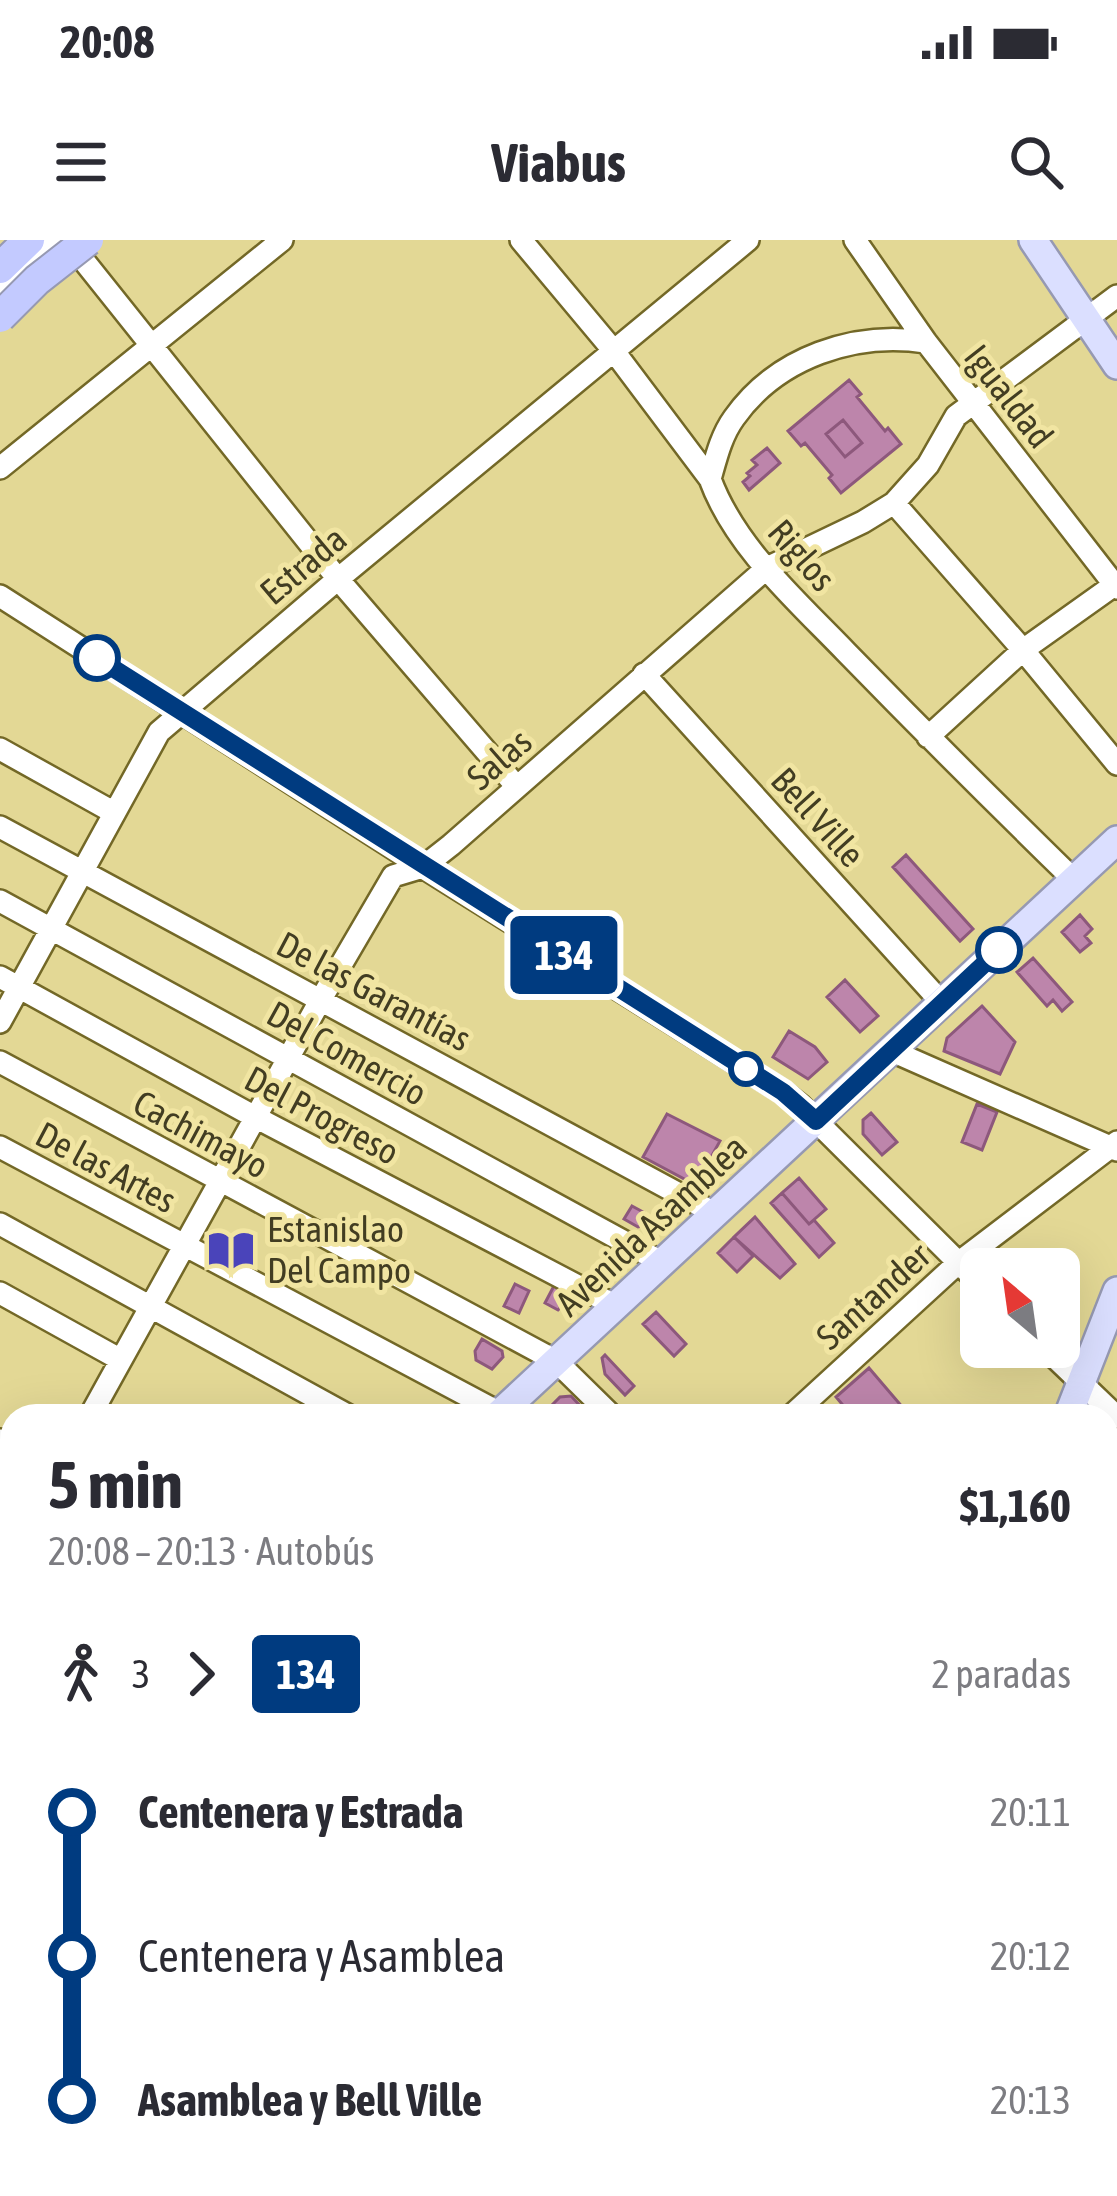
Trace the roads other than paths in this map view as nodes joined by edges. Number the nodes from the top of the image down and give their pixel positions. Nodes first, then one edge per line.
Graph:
1 (29, 240) edge
2 (63, 240) edge
3 (88, 240) edge
4 (282, 240) edge
5 (521, 240) edge
6 (748, 240) edge
7 (856, 240) edge
8 (1033, 240) edge
9 (0, 268) edge
10 (0, 294) edge
11 (1117, 296) edge
12 (0, 317) edge
13 (1088, 320) junction
14 (926, 342) junction
15 (152, 345) junction
16 (613, 350) junction
17 (1117, 365) edge
18 (974, 405) junction
19 (0, 468) edge
20 (710, 479) junction
21 (894, 503) junction
22 (767, 568) junction
23 (338, 578) junction
24 (1116, 586) edge
25 (0, 596) edge
26 (1023, 650) junction
27 (644, 674) junction
28 (180, 712) junction
29 (928, 737) junction
30 (0, 749) edge
31 (1117, 764) edge
32 (517, 787) junction
33 (113, 812) junction
34 (0, 827) edge
35 (1117, 840) edge
36 (423, 867) junction
37 (82, 871) junction
38 (1074, 880) junction
39 (0, 901) edge
40 (51, 928) junction
41 (9, 982) edge
42 (321, 999) junction
43 (942, 1003) junction
44 (0, 1022) edge
45 (892, 1051) junction
46 (287, 1059) junction
47 (0, 1062) edge
48 (255, 1118) junction
49 (816, 1121) junction
50 (0, 1147) edge
51 (1115, 1147) edge
52 (219, 1182) junction
53 (716, 1214) junction
54 (0, 1224) edge
55 (184, 1246) junction
56 (663, 1262) junction
57 (958, 1263) junction
58 (1117, 1291) edge
59 (0, 1293) edge
60 (616, 1306) junction
61 (150, 1307) junction
62 (121, 1360) junction
63 (556, 1361) junction
64 (1064, 1368) edge
65 (1080, 1384) junction
66 (97, 1404) edge
67 (327, 1404) edge
68 (479, 1404) edge
69 (509, 1404) edge
70 (600, 1404) edge
71 (804, 1404) edge
72 (1072, 1404) edge
73 (1102, 1404) edge

1 - 9 highway
2 - 10 street
2 - 15 street
3 - 12 highway, bridge
4 - 15 street
5 - 16 street, Riglos
6 - 16 street, Estrada
7 - 14 street, Igualdad
8 - 13 main road
11 - 13 street, Salas
13 - 17 main road
13 - 18 street, Salas
14 - 18 street, Igualdad
14 - 20 street
15 - 19 street
15 - 23 street
16 - 20 street, Riglos
16 - 23 street, Estrada
18 - 21 street, Salas
18 - 24 street, Igualdad
20 - 22 street, Riglos
21 - 22 street, Salas
21 - 26 street
22 - 27 street, Salas
22 - 29 street, Riglos
23 - 28 street, Estrada
23 - 32 street
24 - 26 street
25 - 28 street
26 - 29 street
26 - 31 street
27 - 32 street, Salas
27 - 43 street, Bell Ville
28 - 33 street, Estrada
28 - 36 street
29 - 38 street, Riglos
30 - 33 street
32 - 36 street, Salas
33 - 37 street, Estrada
34 - 37 street, De las Garantías
35 - 38 main road, Avenida Asamblea
36 - 42 street, Salas
36 - 49 street
37 - 40 street, Estrada
37 - 42 street, De las Garantías
38 - 43 main road, Avenida Asamblea
39 - 40 street, Del Comercio
40 - 41 street, Estrada
40 - 46 street, Del Comercio
41 - 44 street, Estrada
41 - 48 street, Del Progreso
42 - 46 street, Salas
42 - 53 street, De las Garantías
43 - 45 main road, Avenida Asamblea
45 - 49 main road, Avenida Asamblea
45 - 51 street
46 - 48 street, Salas
46 - 56 street, Del Comercio
47 - 52 street, Cachimayo
48 - 52 street, Salas
48 - 60 street, Del Progreso
49 - 53 main road, Avenida Asamblea
49 - 57 street
50 - 55 street, De las Artes
51 - 57 street, Santander
52 - 55 street, Salas
52 - 63 street, Cachimayo
53 - 56 main road, Avenida Asamblea
54 - 61 street
55 - 61 street, Salas
55 - 68 street, De las Artes
56 - 60 main road, Avenida Asamblea
57 - 71 street, Santander
58 - 65 main road
59 - 62 street
60 - 63 main road, Avenida Asamblea
61 - 62 street, Salas
61 - 67 street
62 - 66 street, Salas
63 - 69 main road, Avenida Asamblea
63 - 70 street, Cachimayo
64 - 65 street
65 - 72 main road
65 - 73 street

